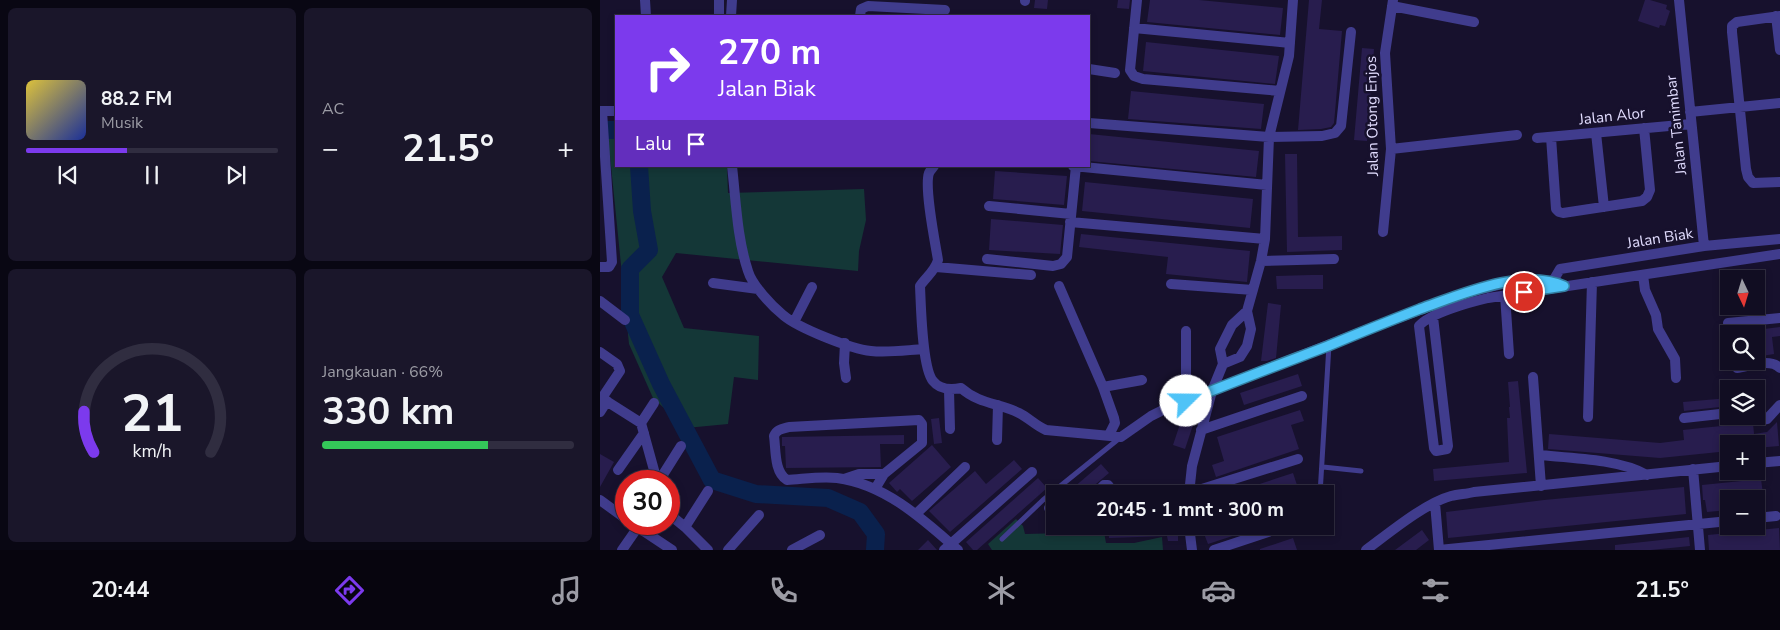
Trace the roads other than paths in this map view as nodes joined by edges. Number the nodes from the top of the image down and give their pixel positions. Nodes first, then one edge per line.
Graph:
1 (645, 0) edge
2 (719, 0) edge
3 (732, 0) edge
4 (1137, 0) edge
5 (1293, 0) edge
6 (1679, 0) edge
7 (1393, 3) edge
8 (945, 9) edge
9 (646, 15) edge
10 (719, 15) edge
11 (731, 15) edge
12 (860, 15) edge
13 (1778, 16) edge
14 (1474, 22) dead end
15 (1134, 28) junction
16 (1351, 32) dead end
17 (1290, 43) junction
18 (1780, 50) edge
19 (1090, 69) edge
20 (1115, 73) dead end
21 (1280, 91) junction
22 (1780, 103) edge
23 (1741, 107) junction
24 (615, 111) edge
25 (1690, 112) junction
26 (601, 114) edge
27 (1090, 123) edge
28 (1691, 124) junction
29 (1644, 128) junction
30 (1596, 133) junction
31 (1517, 135) dead end
32 (1270, 137) junction
33 (1550, 137) junction
34 (1536, 138) dead end
35 (1391, 148) junction
36 (603, 150) edge
37 (732, 167) edge
38 (933, 167) edge
39 (1075, 167) edge
40 (1085, 167) edge
41 (1780, 182) edge
42 (1267, 185) junction
43 (989, 206) dead end
44 (1604, 207) junction
45 (1071, 218) junction
46 (1383, 232) dead end
47 (1265, 239) junction
48 (1780, 239) edge
49 (1704, 246) junction
50 (1780, 254) edge
51 (987, 259) dead end
52 (1334, 259) dead end
53 (1261, 261) junction
54 (600, 267) edge
55 (936, 267) junction
56 (1031, 275) dead end
57 (1643, 275) junction
58 (1553, 281) junction
59 (1592, 282) junction
60 (713, 283) dead end
61 (1171, 284) dead end
62 (1059, 286) dead end
63 (1564, 286) junction
64 (812, 287) dead end
65 (758, 289) junction
66 (1253, 290) junction
67 (1505, 295) junction
68 (600, 301) edge
69 (1247, 311) junction
70 (1433, 317) junction
71 (1780, 318) edge
72 (625, 320) dead end
73 (794, 322) junction
74 (1728, 323) dead end
75 (1186, 332) dead end
76 (845, 344) junction
77 (1329, 345) junction
78 (924, 350) junction
79 (600, 352) edge
80 (1509, 354) dead end
81 (1765, 363) edge
82 (1223, 364) junction
83 (1780, 368) edge
84 (1533, 377) dead end
85 (846, 378) dead end
86 (1676, 378) dead end
87 (1142, 380) dead end
88 (1441, 385) junction
89 (1103, 387) junction
90 (1427, 388) junction
91 (949, 390) junction
92 (1212, 391) junction
93 (1302, 396) dead end
94 (603, 398) edge
95 (1186, 401) junction
96 (654, 403) dead end
97 (998, 405) junction
98 (1780, 405) edge
99 (600, 412) edge
100 (1720, 414) edge
101 (1588, 418) dead end
102 (1684, 418) dead end
103 (1765, 419) edge
104 (642, 428) junction
105 (950, 429) dead end
106 (1201, 430) junction
107 (1109, 435) junction
108 (1121, 437) junction
109 (997, 440) dead end
110 (681, 446) dead end
111 (1539, 455) junction
112 (1298, 459) dead end
113 (1780, 461) edge
114 (1765, 462) edge
115 (965, 467) dead end
116 (1323, 467) junction
117 (1720, 467) edge
118 (1693, 469) junction
119 (618, 470) dead end
120 (655, 470) edge
121 (665, 470) edge
122 (1361, 471) dead end
123 (1032, 472) dead end
124 (884, 474) junction
125 (1647, 474) junction
126 (844, 479) junction
127 (1190, 485) edge
128 (1215, 485) edge
129 (1321, 485) edge
130 (1541, 486) junction
131 (875, 489) junction
132 (708, 491) dead end
133 (600, 500) edge
134 (1435, 504) junction
135 (615, 511) edge
136 (916, 514) junction
137 (759, 515) dead end
138 (1776, 516) dead end
139 (1765, 517) edge
140 (1720, 522) edge
141 (680, 523) edge
142 (1698, 524) junction
143 (685, 527) junction
144 (631, 535) edge
145 (650, 535) edge
146 (820, 535) dead end
147 (1190, 535) edge
148 (1259, 535) edge
149 (1002, 539) dead end
150 (951, 548) edge
151 (622, 550) edge
152 (672, 550) edge
153 (708, 550) edge
154 (728, 550) edge
155 (792, 550) edge
156 (1192, 550) edge
157 (1214, 550) edge
158 (1366, 550) edge
159 (1439, 550) edge
160 (1700, 550) edge

1 - 9 street
2 - 10 street
3 - 11 street
4 - 15 street
5 - 17 street
6 - 25 street, Jalan Tanimbar
7 - 14 street
7 - 35 street, Jalan Otong Enjos
8 - 12 street
13 - 18 street
13 - 23 street
15 - 17 street
15 - 21 street
16 - 32 street
17 - 21 street
19 - 20 street
21 - 32 street
22 - 23 street
23 - 25 street
23 - 41 street
24 - 26 street
25 - 28 street, Jalan Tanimbar
26 - 36 street
27 - 32 street
28 - 29 street, Jalan Alor
28 - 49 street, Jalan Tanimbar
29 - 30 street, Jalan Alor
29 - 44 street
30 - 33 street, Jalan Alor
30 - 44 street
31 - 35 street
32 - 42 street
33 - 34 street, Jalan Alor
33 - 44 street
35 - 46 street, Jalan Otong Enjos
36 - 54 street
37 - 65 street
38 - 55 street
39 - 45 street
40 - 42 street
42 - 47 street
43 - 45 street
45 - 47 street
45 - 51 street
47 - 53 street
48 - 49 street, Jalan Biak
49 - 58 street, Jalan Biak
50 - 57 street
52 - 53 street
53 - 66 street
55 - 56 street
55 - 78 street
57 - 59 street
57 - 86 street
58 - 63 street
58 - 77 street
59 - 63 street
59 - 101 street
60 - 65 street
61 - 66 street
62 - 89 street
63 - 67 street
64 - 73 street
65 - 73 street
66 - 69 street
67 - 70 street
67 - 80 street
68 - 72 street
69 - 82 street
69 - 82 street
70 - 88 street
70 - 90 street
71 - 74 street
73 - 76 street
75 - 95 street
76 - 78 street
76 - 85 street
77 - 92 street
77 - 116 lane
78 - 91 street
79 - 94 street
81 - 83 street
82 - 92 street
84 - 111 street
87 - 89 street
88 - 90 street
88 - 90 street
89 - 107 street
91 - 97 street
91 - 105 street
92 - 95 street
92 - 106 street
93 - 106 street
94 - 99 street
94 - 104 street
95 - 108 street
96 - 104 street
97 - 107 street
97 - 109 street
98 - 103 street
100 - 102 street
104 - 119 street
104 - 120 street
106 - 127 street
107 - 108 street
108 - 149 lane
110 - 121 street
111 - 125 street
111 - 130 street
112 - 128 street
113 - 114 street
115 - 136 street
116 - 122 lane
116 - 129 lane
117 - 118 street
118 - 125 street
118 - 142 street
123 - 150 street
124 - 126 street
124 - 126 street
124 - 131 street
125 - 130 street
126 - 131 street
130 - 134 street
131 - 136 street
132 - 143 street
133 - 135 street
134 - 158 street
134 - 159 street
136 - 150 street
137 - 154 street
138 - 139 street
140 - 142 street
141 - 143 street
142 - 159 street
142 - 160 street
143 - 153 street
144 - 151 street
145 - 152 street
146 - 155 street
147 - 156 street
148 - 157 street

